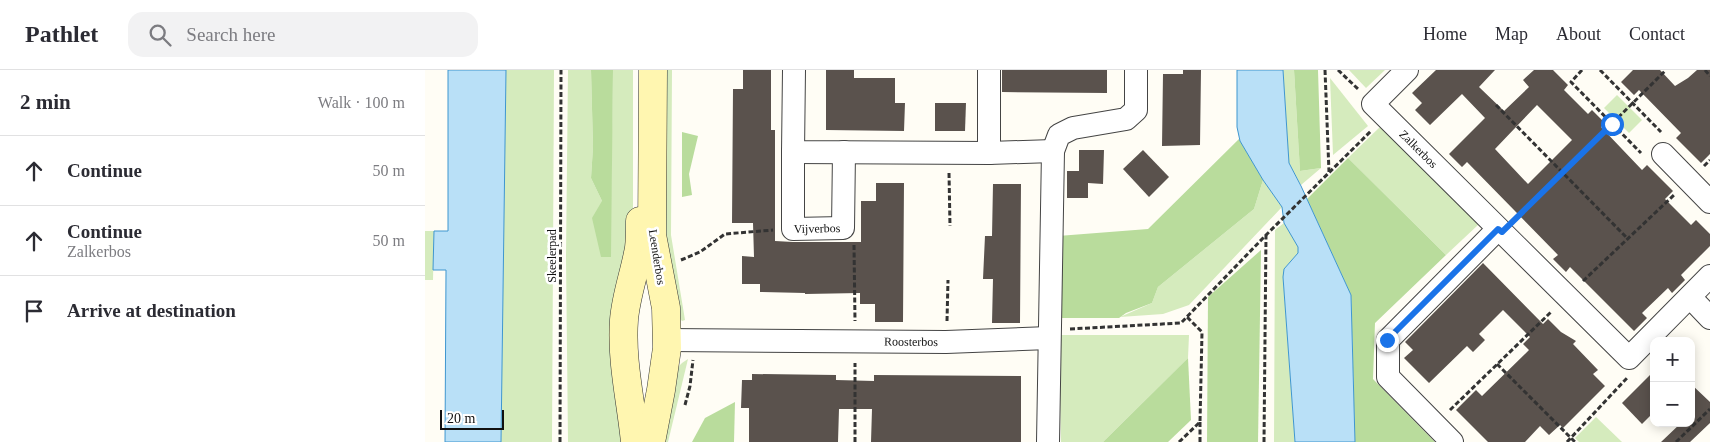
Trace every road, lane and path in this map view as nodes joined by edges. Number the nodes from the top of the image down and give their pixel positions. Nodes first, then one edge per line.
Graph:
1 (561, 70) edge
2 (640, 70) edge
3 (653, 70) edge
4 (794, 70) edge
5 (989, 70) edge
6 (1136, 70) edge
7 (1325, 70) edge
8 (1338, 70) edge
9 (1407, 70) edge
10 (1582, 70) edge
11 (1600, 70) edge
12 (1666, 70) edge
13 (1705, 70) edge
14 (1710, 76) edge
15 (1633, 103) junction
16 (1496, 105) dead end
17 (1379, 110) junction
18 (1612, 124) junction
19 (1053, 151) junction
20 (793, 152) junction
21 (845, 152) junction
22 (948, 153) junction
23 (989, 153) junction
24 (1663, 154) junction
25 (1329, 173) junction
26 (1563, 173) junction
27 (1710, 202) edge
28 (950, 226) dead end
29 (793, 229) junction
30 (1500, 230) junction
31 (1267, 235) junction
32 (1628, 239) dead end
33 (681, 260) dead end
34 (1710, 276) edge
35 (948, 280) dead end
36 (1690, 297) junction
37 (627, 302) junction
38 (666, 308) junction
39 (1187, 317) junction
40 (1710, 318) edge
41 (1049, 338) junction
42 (667, 340) junction
43 (946, 342) junction
44 (1629, 358) junction
45 (625, 364) junction
46 (1497, 364) dead end
47 (664, 370) junction
48 (1710, 409) edge
49 (1200, 422) junction
50 (1571, 438) junction
51 (560, 442) edge
52 (635, 442) edge
53 (651, 442) edge
54 (1047, 442) edge
55 (1179, 442) edge
56 (1200, 442) edge
57 (1264, 442) edge
58 (1452, 442) edge
59 (1567, 442) edge
60 (1575, 442) edge
61 (1676, 442) edge

1 - 51 path, Skeelerpad
2 - 37 main road, Leenderbos
3 - 38 main road, Leenderbos
4 - 20 street, Vijverbos
5 - 23 street
6 - 19 street
7 - 25 path
8 - 17 path
9 - 17 street
10 - 18 path
11 - 15 path
12 - 15 path
13 - 14 path
15 - 18 path
15 - 24 path
16 - 26 path
17 - 25 path
17 - 30 street, Zalkerbos
18 - 24 path
18 - 26 path
19 - 23 street
19 - 41 street
20 - 21 street
20 - 29 street, Vijverbos
21 - 22 street
21 - 29 street, Vijverbos
22 - 23 street
22 - 28 path
24 - 27 street
25 - 31 path
26 - 30 path
26 - 32 path
29 - 33 path
30 - 44 street, Zalkerbos
30 - 58 street
31 - 39 path
31 - 57 path
34 - 36 street
35 - 43 path
36 - 40 street
36 - 44 street
37 - 38 main road
37 - 45 main road, Leenderbos
38 - 42 main road, Leenderbos
39 - 41 path
39 - 49 path
41 - 43 street, Roosterbos
41 - 54 street
42 - 43 street, Roosterbos
42 - 47 main road, Leenderbos
44 - 50 path
45 - 47 main road
45 - 52 main road, Leenderbos
46 - 50 path
47 - 53 main road, Leenderbos
48 - 61 path
49 - 55 path
49 - 56 path
50 - 59 path
50 - 60 path

